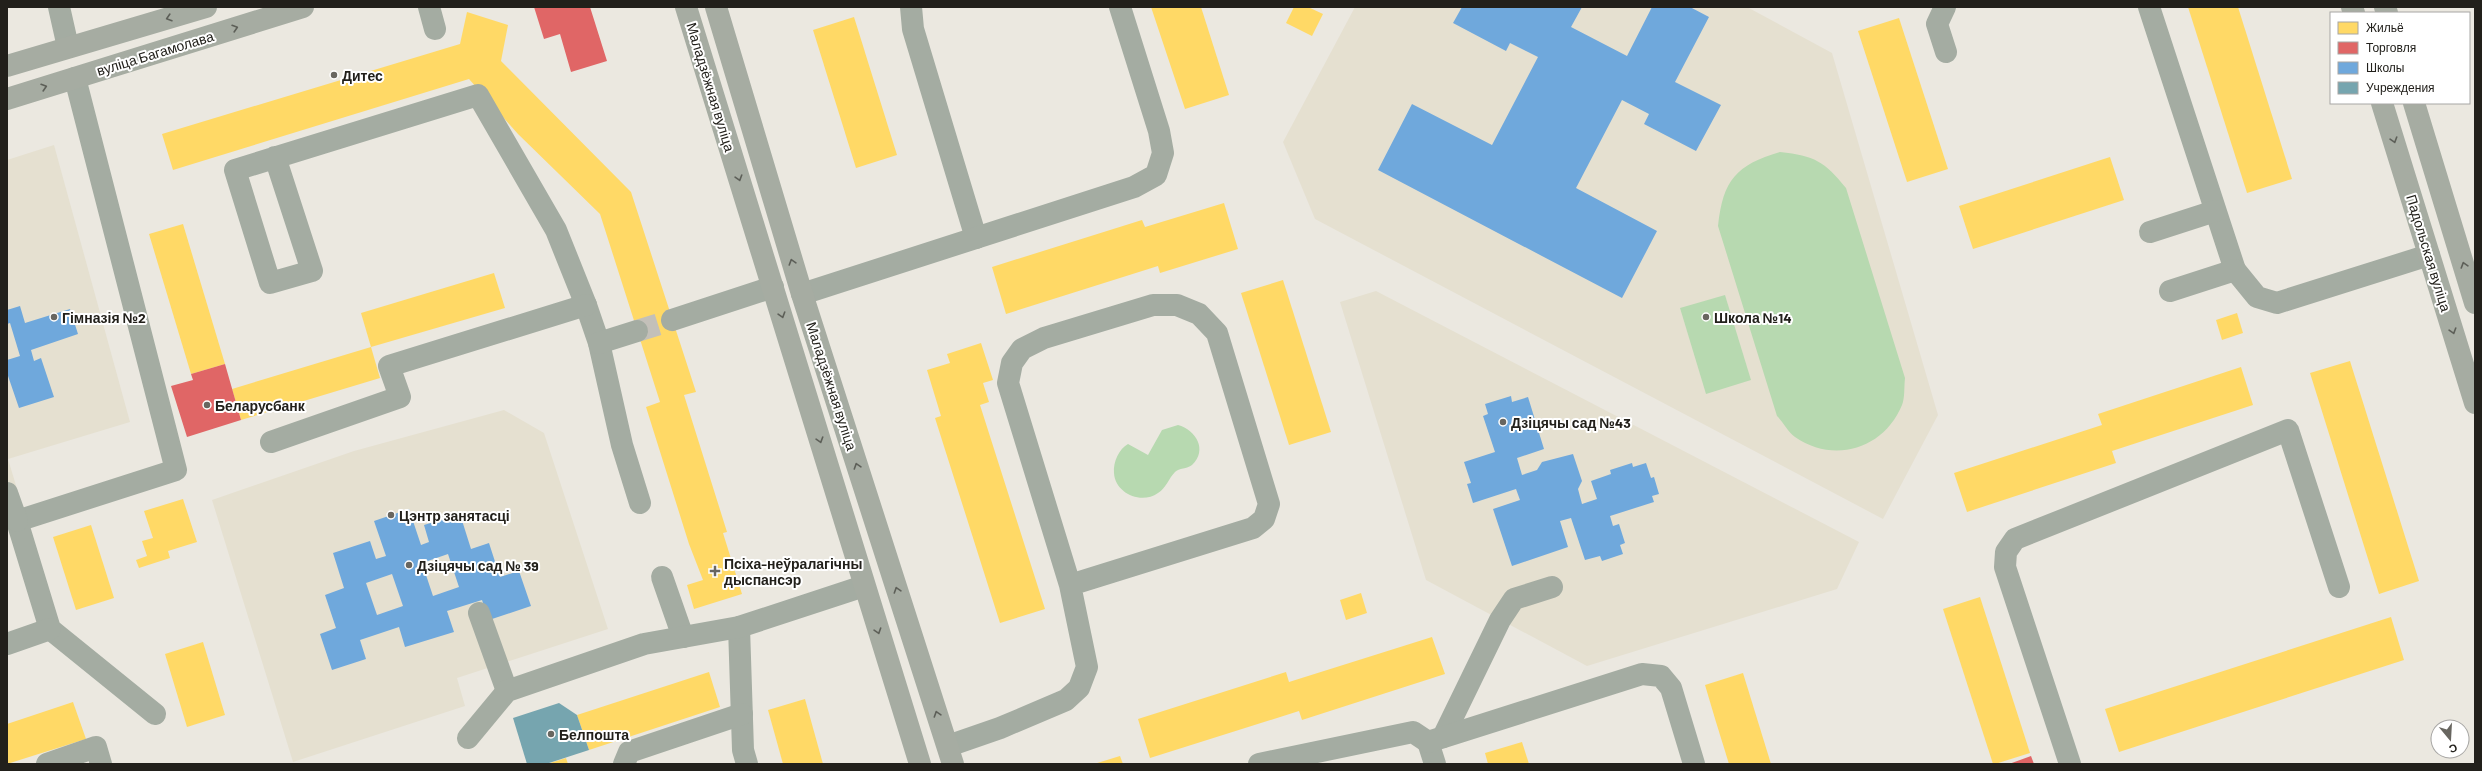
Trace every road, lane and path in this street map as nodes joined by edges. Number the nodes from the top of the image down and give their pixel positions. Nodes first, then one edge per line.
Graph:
1 (59, 7) edge
2 (206, 7) edge
3 (303, 7) edge
4 (429, 7) edge
5 (686, 7) edge
6 (716, 7) edge
7 (911, 7) edge
8 (1120, 7) edge
9 (1945, 7) edge
10 (2149, 7) edge
11 (435, 29) dead end
12 (68, 47) junction
13 (1946, 52) dead end
14 (7, 66) edge
15 (76, 78) junction
16 (7, 99) edge
17 (2382, 104) edge
18 (2414, 104) edge
19 (275, 157) junction
20 (2215, 211) junction
21 (2150, 232) dead end
22 (976, 238) junction
23 (2429, 255) junction
24 (2235, 270) junction
25 (773, 286) junction
26 (2170, 291) dead end
27 (802, 294) junction
28 (2475, 303) edge
29 (586, 305) junction
30 (672, 320) tunnel mouth
31 (638, 331) tunnel mouth
32 (599, 343) junction
33 (2475, 403) edge
34 (270, 442) dead end
35 (7, 493) edge
36 (640, 503) dead end
37 (17, 521) junction
38 (662, 577) dead end
39 (1070, 585) junction
40 (864, 586) junction
41 (1552, 587) dead end
42 (2339, 587) dead end
43 (480, 613) dead end
44 (739, 627) junction
45 (50, 629) junction
46 (683, 637) junction
47 (7, 644) edge
48 (508, 691) junction
49 (155, 714) dead end
50 (742, 714) junction
51 (468, 738) dead end
52 (1436, 739) junction
53 (951, 755) edge
54 (47, 764) edge
55 (102, 764) edge
56 (624, 764) edge
57 (747, 764) edge
58 (920, 764) edge
59 (1258, 764) edge
60 (1435, 764) edge
61 (1694, 764) edge
62 (2070, 764) edge

1 - 12 lane
2 -> 12 main road, вуліца Багамолава
15 -> 3 main road, вуліца Багамолава
4 - 11 lane
5 -> 25 main road, Маладзёжная вуліца
27 -> 6 main road, Маладзёжная вуліца
7 - 22 lane
8 - 22 lane
9 - 13 lane
10 - 20 lane
12 - 14 main road, вуліца Багамолава
12 - 15 main road
16 -> 15 main road, вуліца Багамолава
15 - 37 lane
17 -> 23 main road, Падольская вуліца
28 -> 18 main road
19 - 19 lane
19 - 29 lane
20 - 21 lane
20 - 24 lane
22 - 27 lane
23 - 24 lane
23 -> 33 main road, Падольская вуліца
24 - 26 lane
25 - 30 lane
25 -> 40 main road, Маладзёжная вуліца
53 -> 27 main road, Маладзёжная вуліца
29 - 32 lane
29 - 34 lane
31 - 32 lane
32 - 36 lane
35 - 37 lane
37 - 45 lane
38 - 46 lane
39 - 39 lane
39 - 53 lane
40 - 44 lane
40 -> 58 main road, Маладзёжная вуліца
41 - 52 lane
42 - 62 lane
43 - 48 lane
44 - 46 lane
44 - 50 lane
45 - 47 lane
45 - 49 lane
46 - 48 lane
48 - 51 lane
50 - 56 lane
50 - 57 lane
52 - 59 lane
52 - 60 lane
52 - 61 lane
54 - 55 lane

